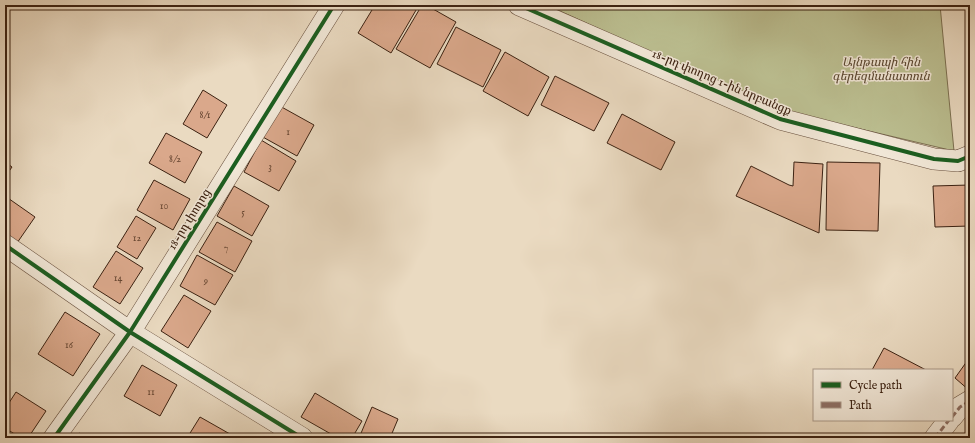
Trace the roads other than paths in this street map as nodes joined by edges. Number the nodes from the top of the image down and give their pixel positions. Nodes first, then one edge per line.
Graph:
1 (334, 5) edge
2 (519, 5) edge
3 (970, 156) edge
4 (5, 246) edge
5 (130, 332) junction
6 (970, 401) edge
7 (953, 416) edge
8 (948, 421) edge
9 (54, 438) edge
10 (302, 438) edge
11 (935, 438) edge

1 - 5 street, 18-րդ փողոց
2 - 3 street, 18-րդ փողոց 1-ին նրբանցք
4 - 5 street
5 - 9 street, 18-րդ փողոց
5 - 10 street
6 - 7 street
8 - 11 street

